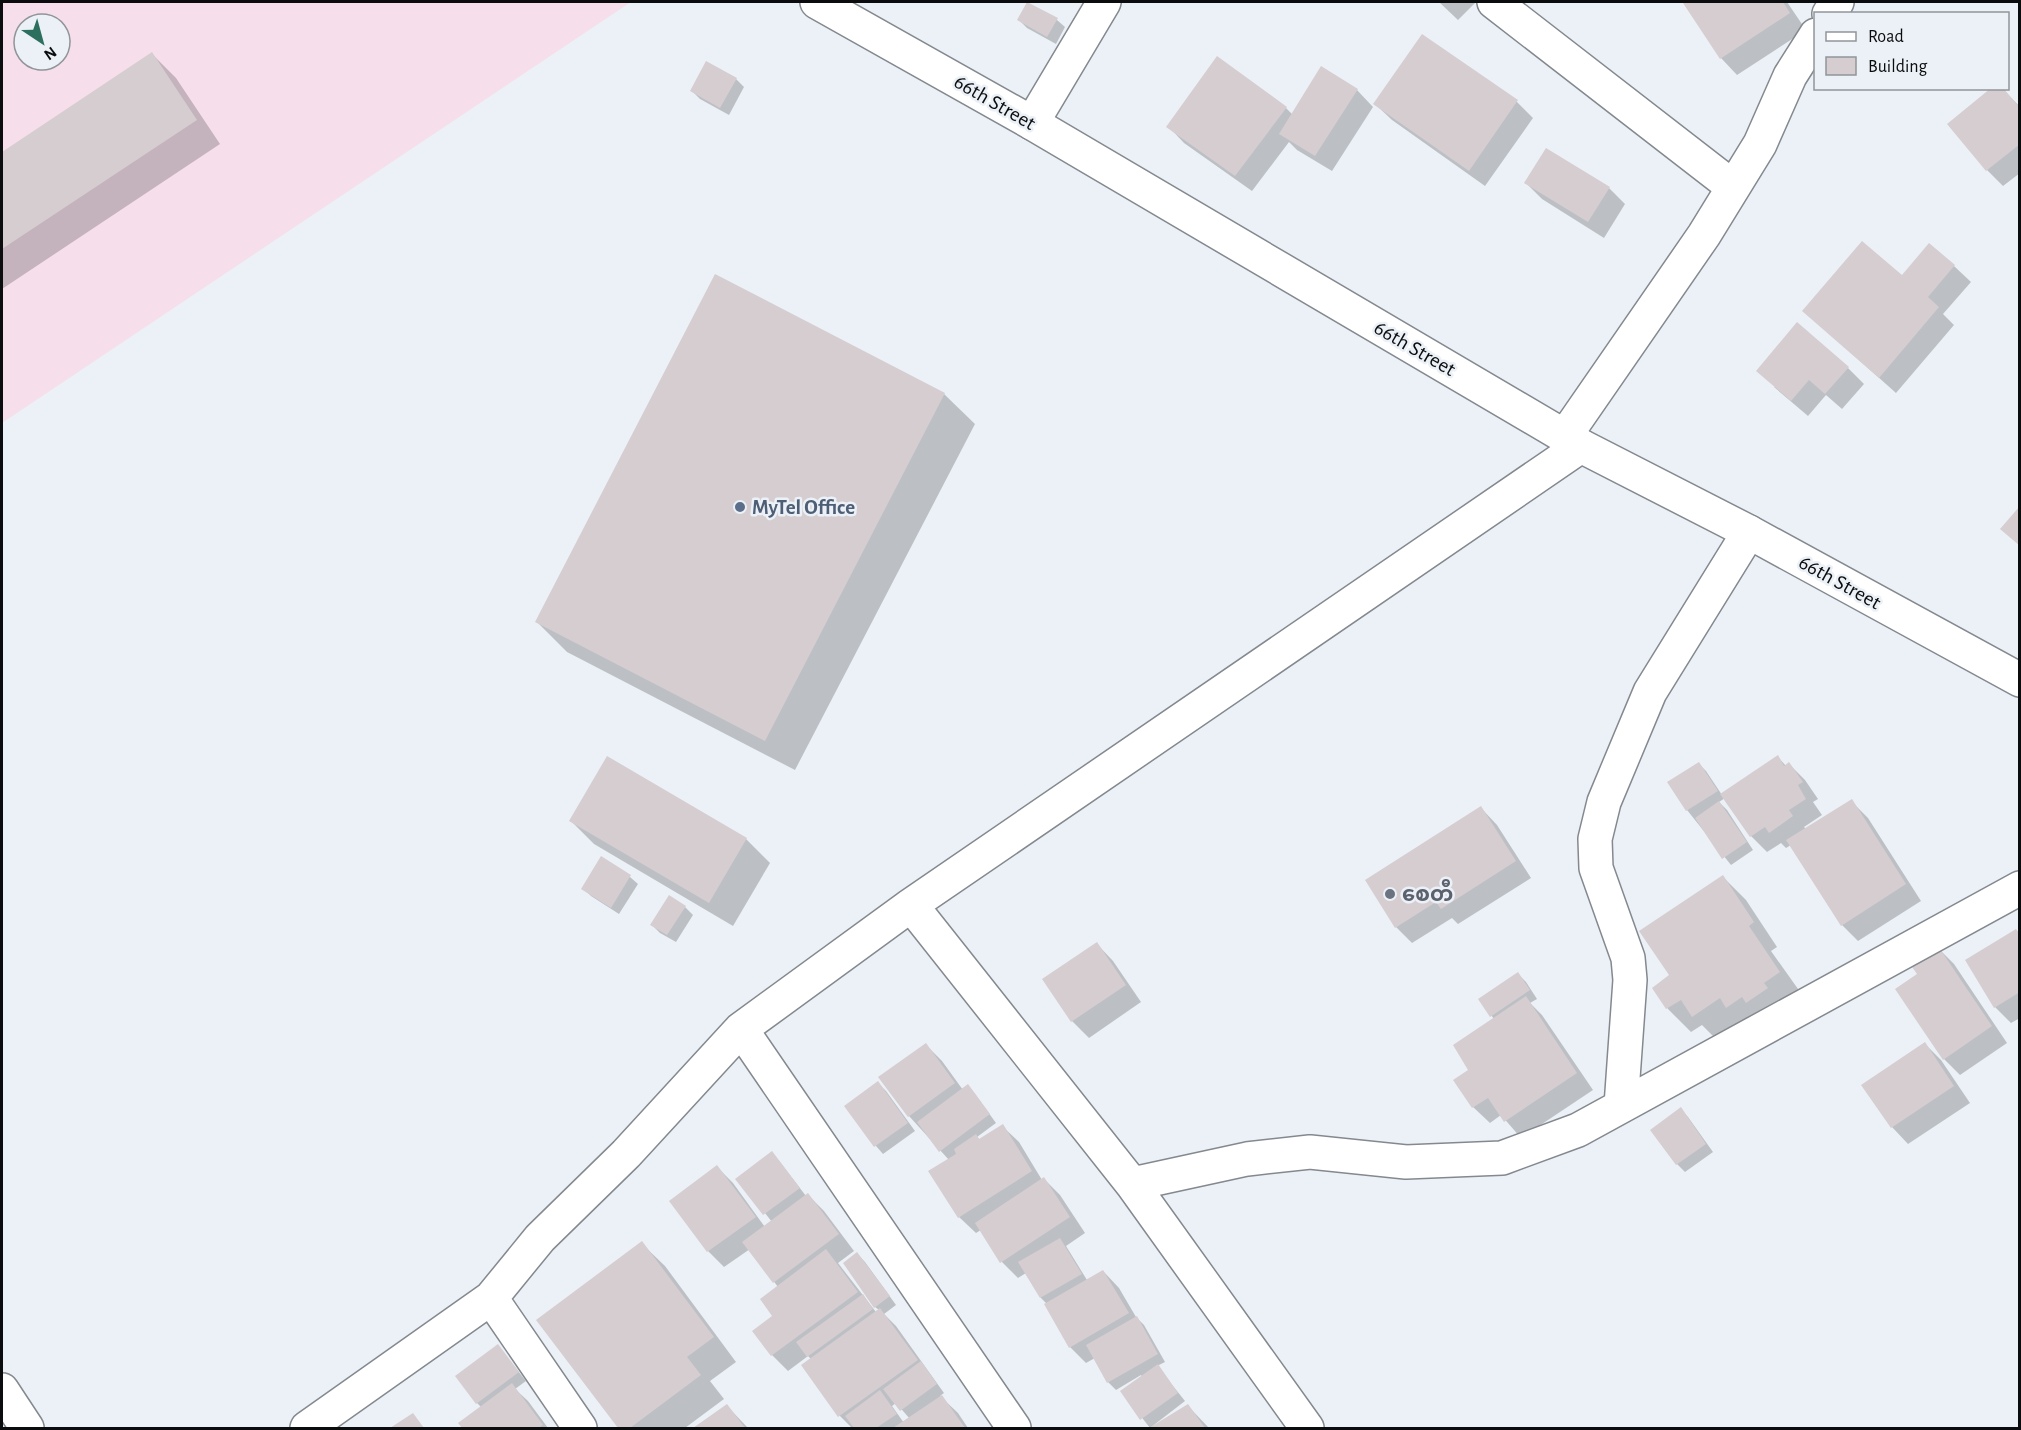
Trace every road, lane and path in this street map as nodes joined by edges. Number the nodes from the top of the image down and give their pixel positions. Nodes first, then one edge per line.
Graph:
1 (818, 2) edge
2 (1104, 2) edge
3 (1494, 2) edge
4 (1814, 37) edge
5 (1032, 123) junction
6 (1733, 187) junction
7 (1573, 441) junction
8 (1749, 532) junction
9 (2019, 680) edge
10 (2019, 888) edge
11 (911, 905) junction
12 (741, 1029) junction
13 (1621, 1106) junction
14 (1132, 1184) junction
15 (491, 1298) junction
16 (2, 1390) edge
17 (27, 1428) edge
18 (307, 1428) edge
19 (580, 1428) edge
20 (1014, 1428) edge
21 (1307, 1428) edge

1 - 5 street, 66th Street
2 - 5 street
3 - 6 street
4 - 6 street
5 - 7 street, 66th Street
6 - 7 street
7 - 8 street, 66th Street
7 - 11 street
8 - 9 street, 66th Street
8 - 13 street
10 - 13 street
11 - 12 street
11 - 14 street
12 - 15 street
12 - 20 street
13 - 14 street
14 - 21 street
15 - 18 street
15 - 19 street
16 - 17 street

